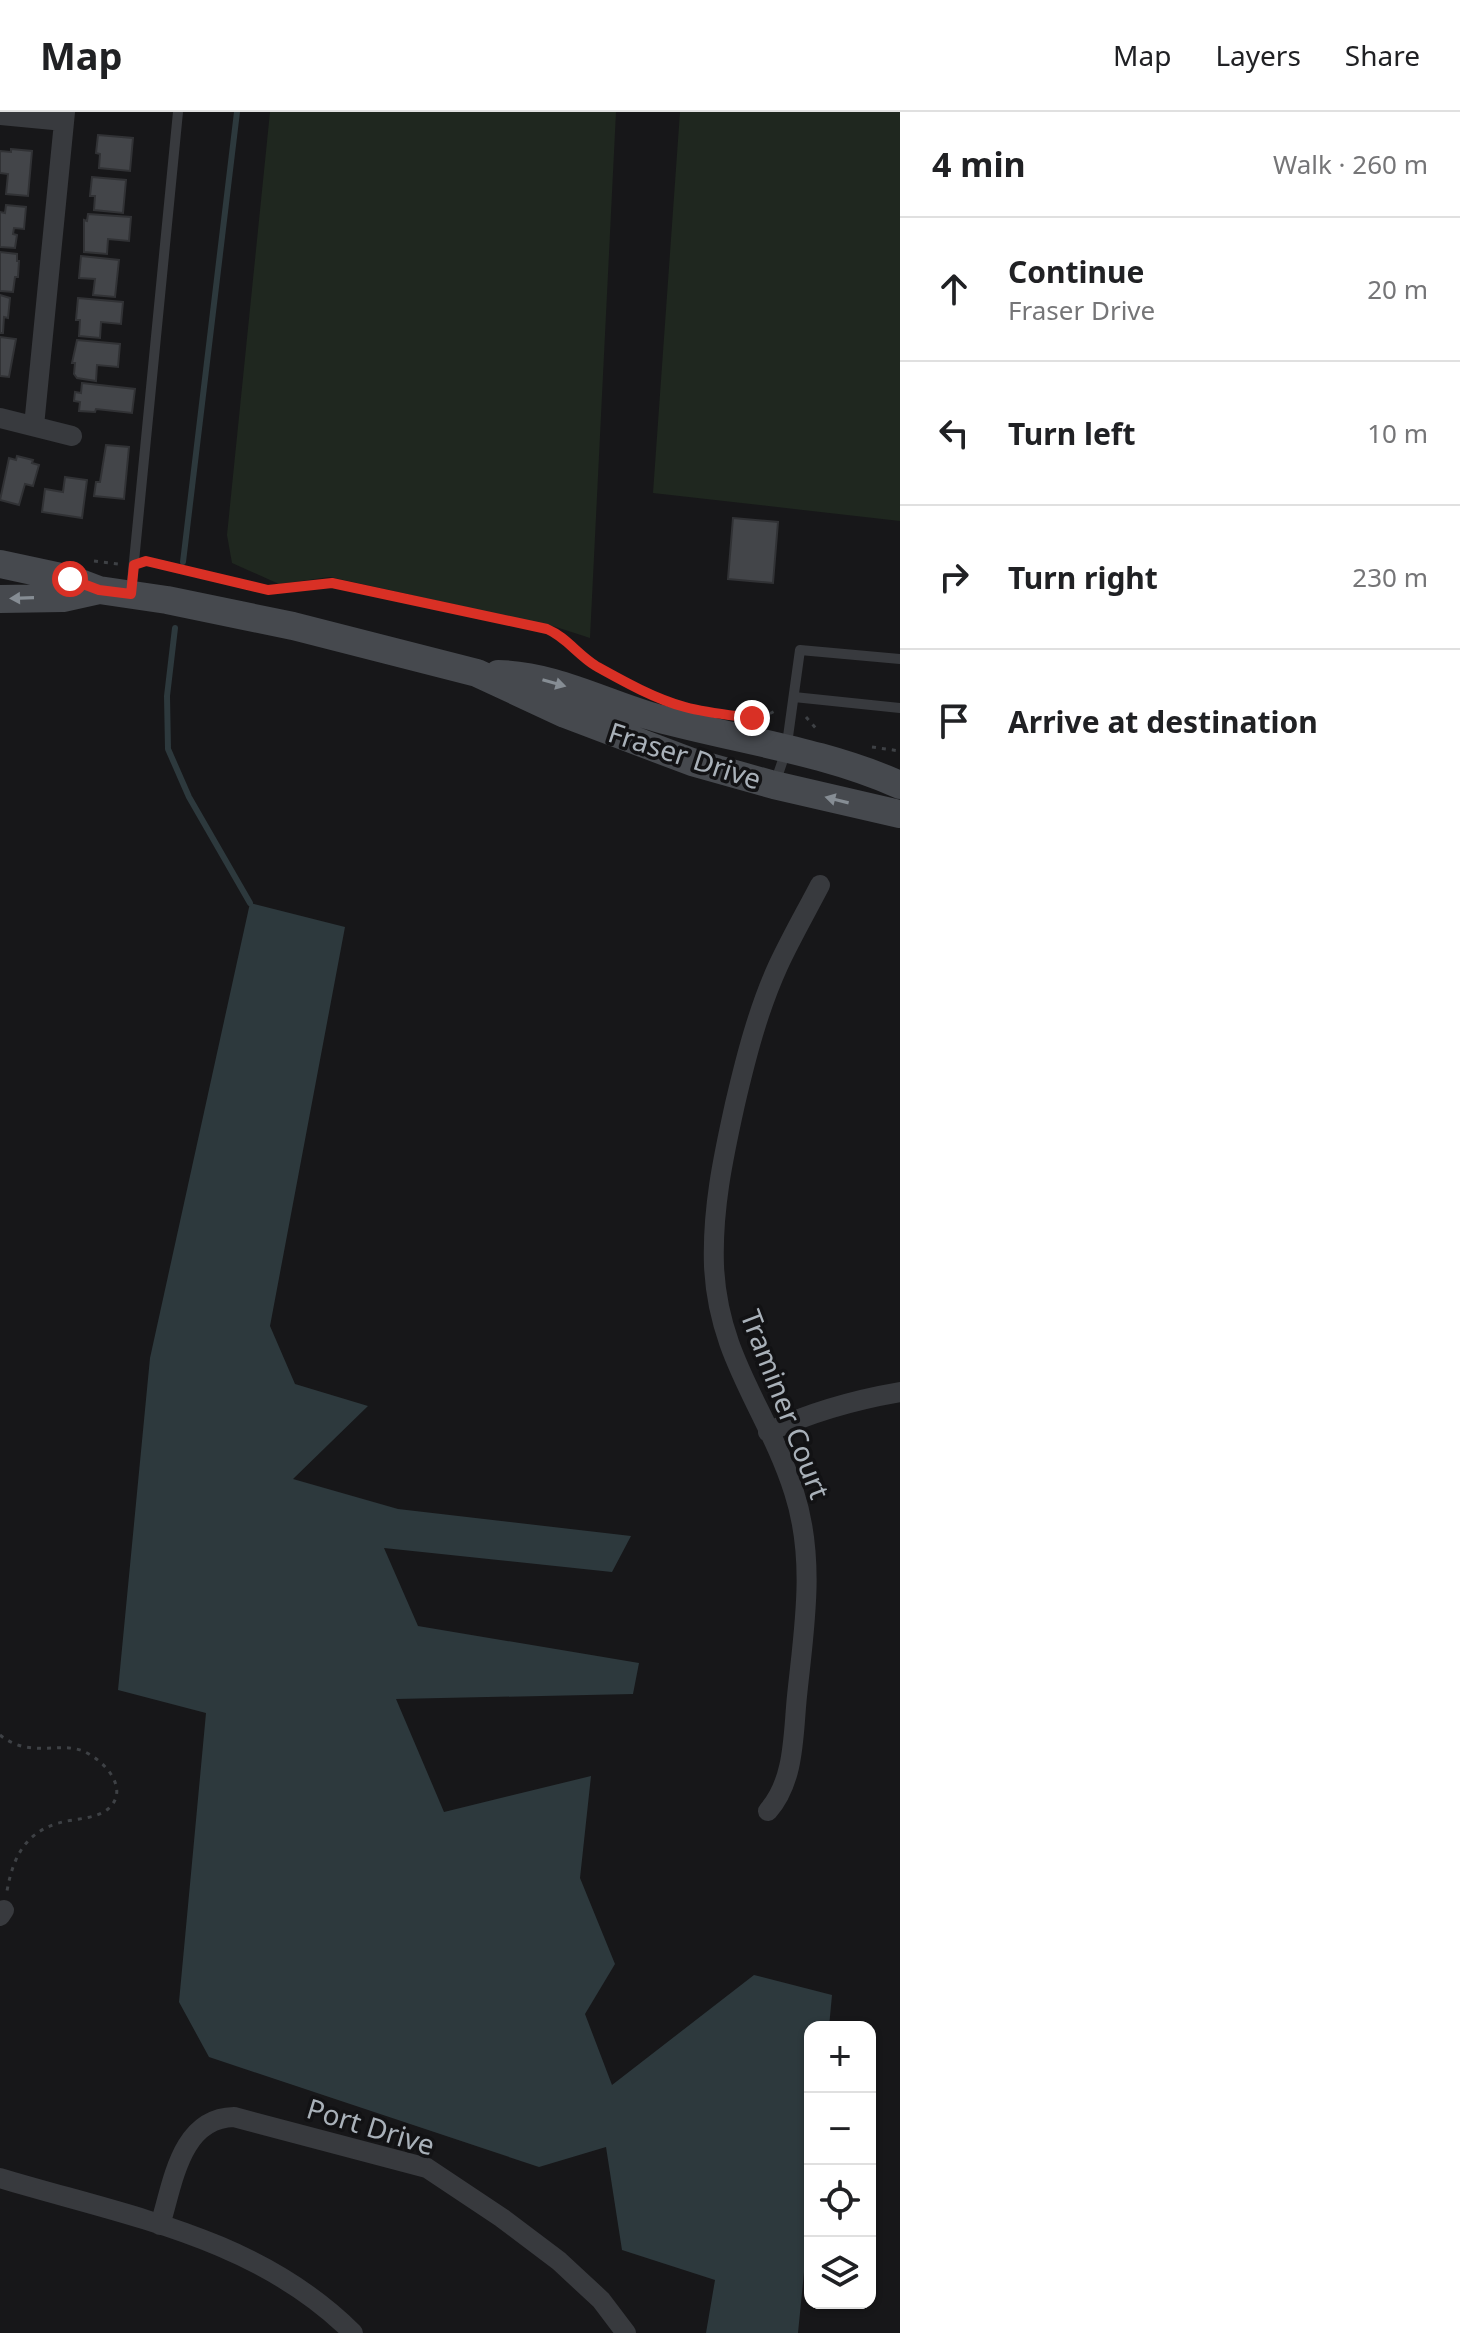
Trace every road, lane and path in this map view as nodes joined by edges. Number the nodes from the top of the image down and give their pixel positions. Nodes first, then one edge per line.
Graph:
1 (178, 112) edge
2 (0, 115) edge
3 (65, 116) edge
4 (0, 418) edge
5 (34, 426) junction
6 (72, 436) dead end
7 (89, 561) dead end
8 (0, 564) edge
9 (134, 565) junction
10 (99, 590) junction
11 (131, 594) junction
12 (0, 599) edge
13 (900, 659) edge
14 (477, 673) junction
15 (638, 686) dead end
16 (794, 697) junction
17 (900, 708) edge
18 (772, 711) dead end
19 (752, 718) dead end
20 (786, 751) junction
21 (900, 767) edge
22 (861, 768) junction
23 (774, 785) junction
24 (900, 785) edge
25 (900, 814) edge
26 (820, 885) dead end
27 (900, 1392) edge
28 (768, 1432) junction
29 (0, 1735) edge
30 (768, 1811) dead end
31 (2, 1913) edge
32 (0, 2178) edge
33 (160, 2225) junction
34 (353, 2333) edge
35 (626, 2333) edge

1 - 9 lane
2 - 3 street
3 - 5 street
4 - 5 street
5 - 6 street
7 - 9 path
8 - 10 street, Fraser Drive
9 - 11 lane
9 - 15 path
10 - 11 street, Fraser Drive
10 -> 12 street, Fraser Drive
11 - 14 street, Fraser Drive
13 - 16 lane
14 -> 20 street, Fraser Drive
14 - 23 street, Fraser Drive
16 - 17 lane
16 - 20 lane
18 - 19 path
20 - 22 street, Fraser Drive
20 - 23 lane
21 - 22 street
22 - 24 street, Fraser Drive
25 -> 23 street, Fraser Drive
26 - 28 street, Traminer Court
27 - 28 street
28 - 30 street, Traminer Court
29 - 31 path
32 - 33 street
33 - 34 street
33 - 35 street, Port Drive

